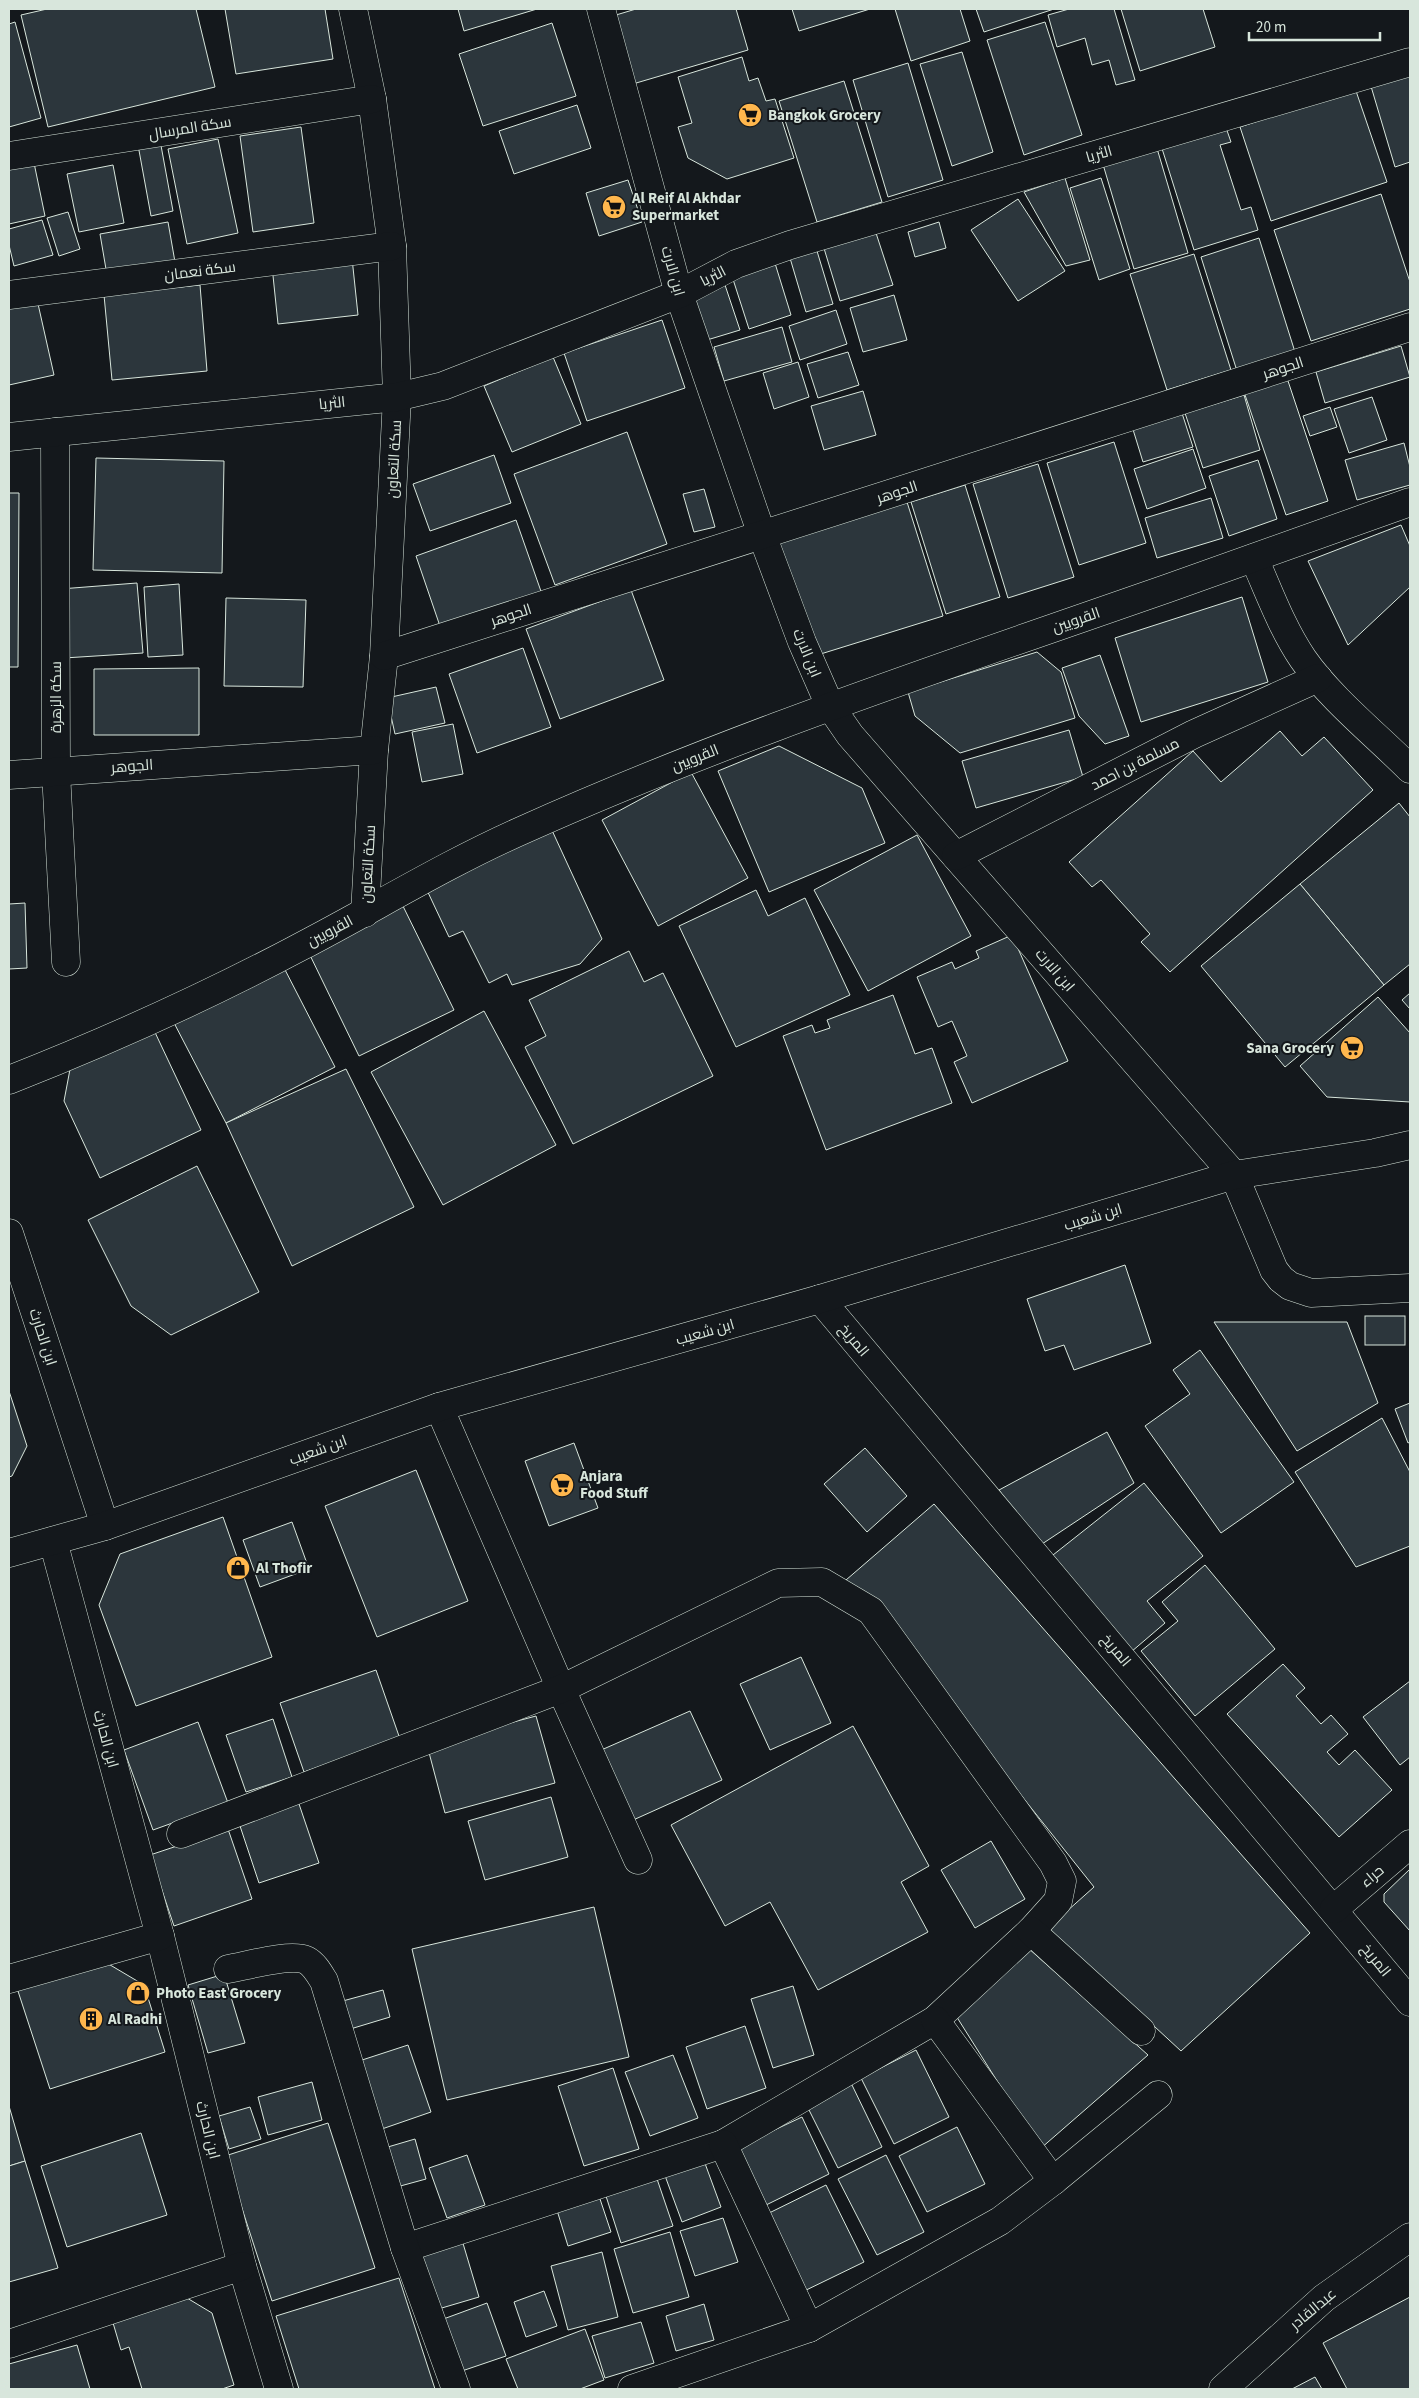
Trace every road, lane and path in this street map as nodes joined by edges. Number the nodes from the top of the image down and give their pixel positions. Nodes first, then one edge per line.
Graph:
1 (353, 9) edge
2 (600, 9) edge
3 (1410, 62) edge
4 (372, 99) junction
5 (9, 156) edge
6 (392, 246) junction
7 (679, 294) junction
8 (9, 295) edge
9 (1410, 326) edge
10 (397, 397) junction
11 (56, 432) junction
12 (9, 436) edge
13 (1410, 502) edge
14 (762, 535) junction
15 (1254, 558) junction
16 (384, 656) junction
17 (1318, 678) junction
18 (830, 706) junction
19 (374, 750) junction
20 (1410, 769) edge
21 (56, 772) junction
22 (9, 775) edge
23 (956, 856) junction
24 (365, 913) junction
25 (66, 962) dead end
26 (9, 1080) edge
27 (1410, 1145) edge
28 (1234, 1175) junction
29 (9, 1233) edge
30 (1410, 1288) edge
31 (820, 1299) junction
32 (439, 1407) junction
33 (105, 1526) junction
34 (53, 1541) junction
35 (9, 1553) edge
36 (561, 1689) junction
37 (181, 1834) dead end
38 (1410, 1844) edge
39 (638, 1860) dead end
40 (1334, 1909) junction
41 (1031, 1931) junction
42 (160, 1936) junction
43 (228, 1969) dead end
44 (9, 1979) edge
45 (1410, 2002) edge
46 (935, 2020) junction
47 (1141, 2031) dead end
48 (1158, 2095) dead end
49 (723, 2144) junction
50 (1053, 2182) junction
51 (1410, 2237) edge
52 (405, 2248) junction
53 (242, 2266) junction
54 (809, 2328) junction
55 (9, 2344) edge
56 (664, 2384) edge
57 (279, 2389) edge
58 (456, 2389) edge
59 (632, 2389) edge
60 (1223, 2389) edge

1 - 4 street, سكة التعاون
2 - 7 street, ابن الارت
3 - 7 street, الثريا
4 - 5 street, سكة المرسال
4 - 6 street, سكة التعاون
6 - 8 street, سكة نعمان
6 - 10 street, سكة التعاون
7 - 10 street, الثريا
7 - 14 street, ابن الارت
9 - 14 street, الجوهر
10 - 11 street, الثريا
10 - 16 street, سكة التعاون
11 - 12 street, الثريا
11 - 21 street, سكة الزهرة
13 - 15 street, القرويين
14 - 16 street, الجوهر
14 - 18 street, ابن الارت
15 - 17 street
15 - 18 street, القرويين
16 - 19 street, سكة التعاون
17 - 20 street
17 - 23 street, مسلمة بن احمد
18 - 23 street, ابن الارت
18 - 24 street, القرويين
19 - 21 street, الجوهر
19 - 24 street, سكة التعاون
21 - 22 street, الجوهر
21 - 25 street, سكة الزهرة
23 - 28 street, ابن الارت
24 - 26 street, القرويين
27 - 28 street, ابن شعيب
28 - 30 street, ابن الارت
28 - 31 street, ابن شعيب
29 - 33 street, ابن الحارث
31 - 32 street, ابن شعيب
31 - 40 street, المريخ
32 - 33 street, ابن شعيب
32 - 36 street
33 - 34 street, ابن شعيب
34 - 35 street, ابن شعيب
34 - 42 street, ابن الحارث
36 - 37 street
36 - 39 street
36 - 41 street
38 - 40 street, حراء
40 - 45 street, المريخ
41 - 46 street
41 - 47 street
42 - 44 street
42 - 53 street, ابن الحارث
43 - 52 street
46 - 49 street
46 - 50 street
48 - 50 street
49 - 52 street
49 - 54 street
50 - 54 street
51 - 60 street, عبدالقادر
52 - 58 street
53 - 55 street
53 - 57 street, ابن الحارث
54 - 56 street
56 - 59 street

